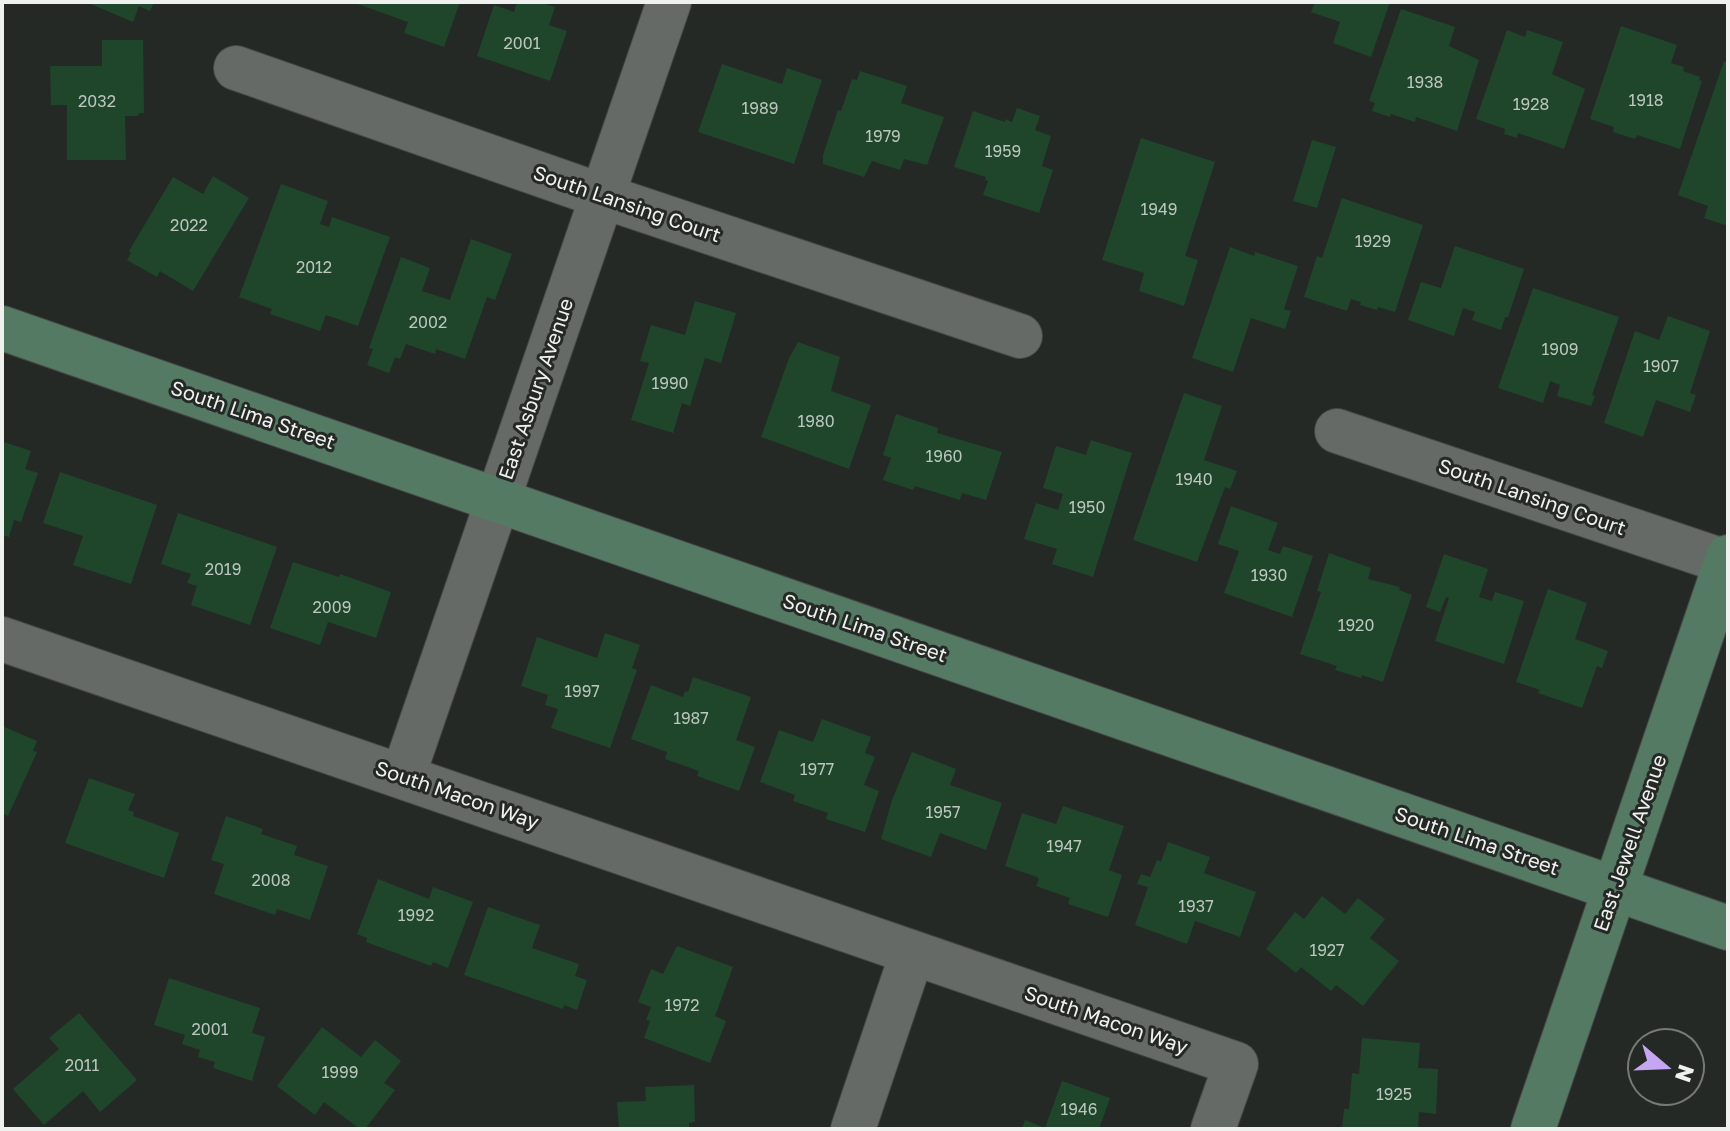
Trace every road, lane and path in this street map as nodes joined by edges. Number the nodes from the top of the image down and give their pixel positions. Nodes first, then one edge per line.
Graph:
1 (669, 2) edge
2 (236, 68) dead end
3 (602, 196) junction
4 (2, 328) edge
5 (1020, 336) dead end
6 (1337, 431) dead end
7 (498, 499) junction
8 (1727, 560) edge
9 (2, 639) edge
10 (403, 776) junction
11 (1614, 889) junction
12 (1728, 928) edge
13 (912, 954) junction
14 (853, 1129) edge
15 (1213, 1129) edge
16 (1533, 1129) edge

1 - 3 street, East Asbury Avenue
2 - 3 street, South Lansing Court
3 - 5 street, South Lansing Court
3 - 7 street, East Asbury Avenue
4 - 7 street, South Lima Street
6 - 8 street, South Lansing Court
7 - 10 street, East Asbury Avenue
7 - 11 street, South Lima Street
8 - 11 street, East Jewell Avenue
9 - 10 street, South Macon Way
10 - 13 street, South Macon Way
11 - 12 street, South Lima Street
11 - 16 street, East Jewell Avenue
13 - 14 street
13 - 15 street, South Macon Way

